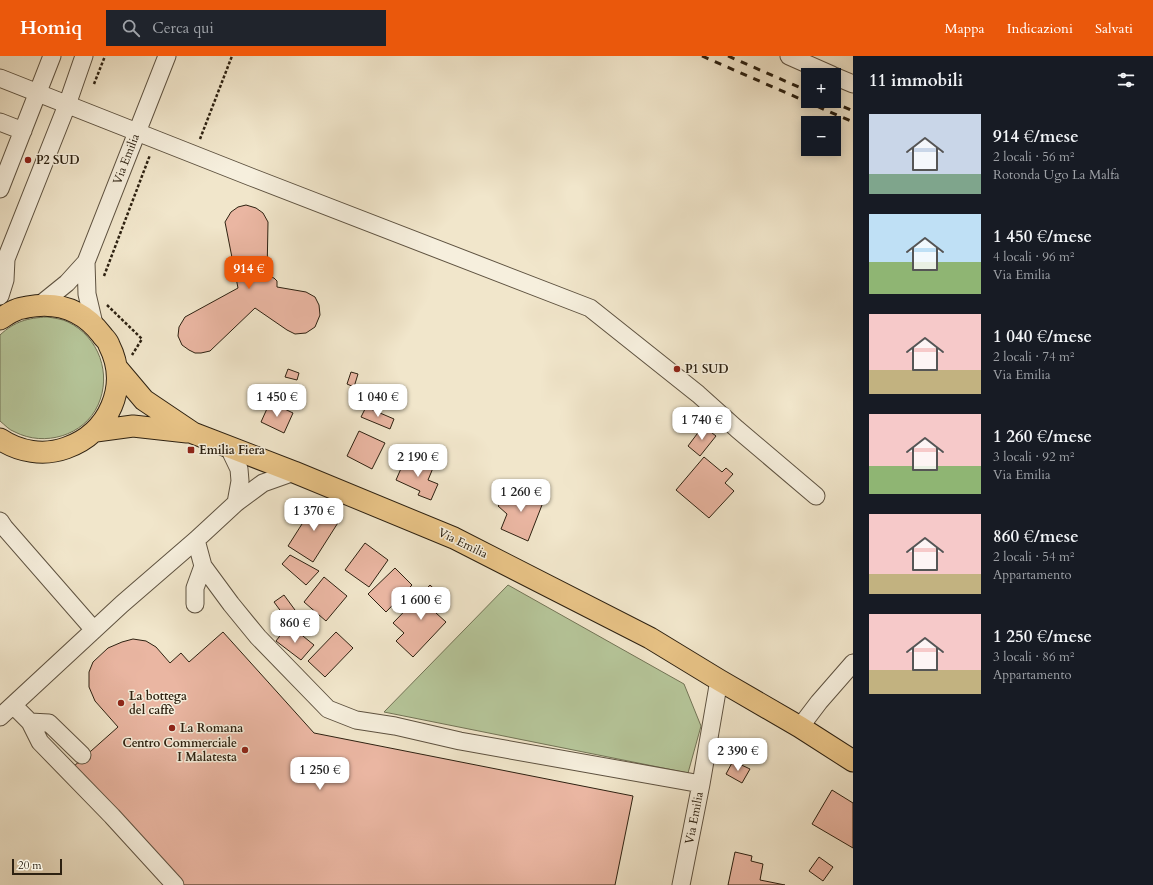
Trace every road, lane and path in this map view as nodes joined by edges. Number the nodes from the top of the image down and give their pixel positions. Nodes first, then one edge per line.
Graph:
1 (52, 56) edge
2 (84, 56) edge
3 (167, 56) edge
4 (232, 56) edge
5 (789, 56) edge
6 (817, 68) edge
7 (0, 78) edge
8 (841, 79) edge
9 (853, 84) edge
10 (38, 93) junction
11 (67, 104) junction
12 (0, 122) edge
13 (23, 131) junction
14 (137, 132) junction
15 (194, 155) junction
16 (157, 156) dead end
17 (0, 187) edge
18 (86, 262) junction
19 (102, 281) dead end
20 (0, 296) edge
21 (41, 304) junction
22 (106, 305) dead end
23 (0, 319) edge
24 (94, 324) junction
25 (123, 364) junction
26 (96, 431) junction
27 (193, 433) junction
28 (4, 448) edge
29 (230, 448) junction
30 (294, 472) junction
31 (816, 496) dead end
32 (236, 503) junction
33 (1, 525) edge
34 (196, 540) junction
35 (203, 566) junction
36 (195, 604) dead end
37 (94, 630) junction
38 (853, 663) edge
39 (719, 680) junction
40 (14, 705) junction
41 (328, 709) junction
42 (0, 717) edge
43 (30, 722) junction
44 (800, 727) junction
45 (357, 731) dead end
46 (82, 755) dead end
47 (853, 761) edge
48 (701, 784) junction
49 (175, 885) edge
50 (681, 885) edge

1 - 10 street
2 - 11 street
3 - 14 street, Via Emilia
4 - 15 path
5 - 6 street
7 - 10 street
8 - 9 street
10 - 11 street
10 - 13 street
11 - 14 street
11 - 20 street
12 - 13 street
13 - 17 street
14 - 15 street
14 - 18 street, Via Emilia
15 - 31 street
16 - 19 path
18 - 21 street, Via Emilia
18 - 24 street, Via Emilia
21 - 23 main road
21 - 24 main road
22 - 25 path
24 - 25 main road
25 - 26 main road
25 - 27 main road, Via Emilia
26 - 27 main road, Via Emilia
26 - 28 main road
27 - 29 main road, Via Emilia
29 - 30 main road, Via Emilia
29 - 32 street
30 - 32 street
30 - 39 main road, Via Emilia
32 - 34 street
33 - 37 street
34 - 35 street
34 - 37 street
35 - 36 street
35 - 41 street
37 - 40 street
38 - 44 street
39 - 44 main road, Via Emilia
39 - 48 street, Via Emilia
40 - 42 street
40 - 43 street
41 - 45 street
41 - 48 street
43 - 46 street
43 - 49 street
44 - 47 main road, Via Emilia
48 - 50 street, Via Emilia

